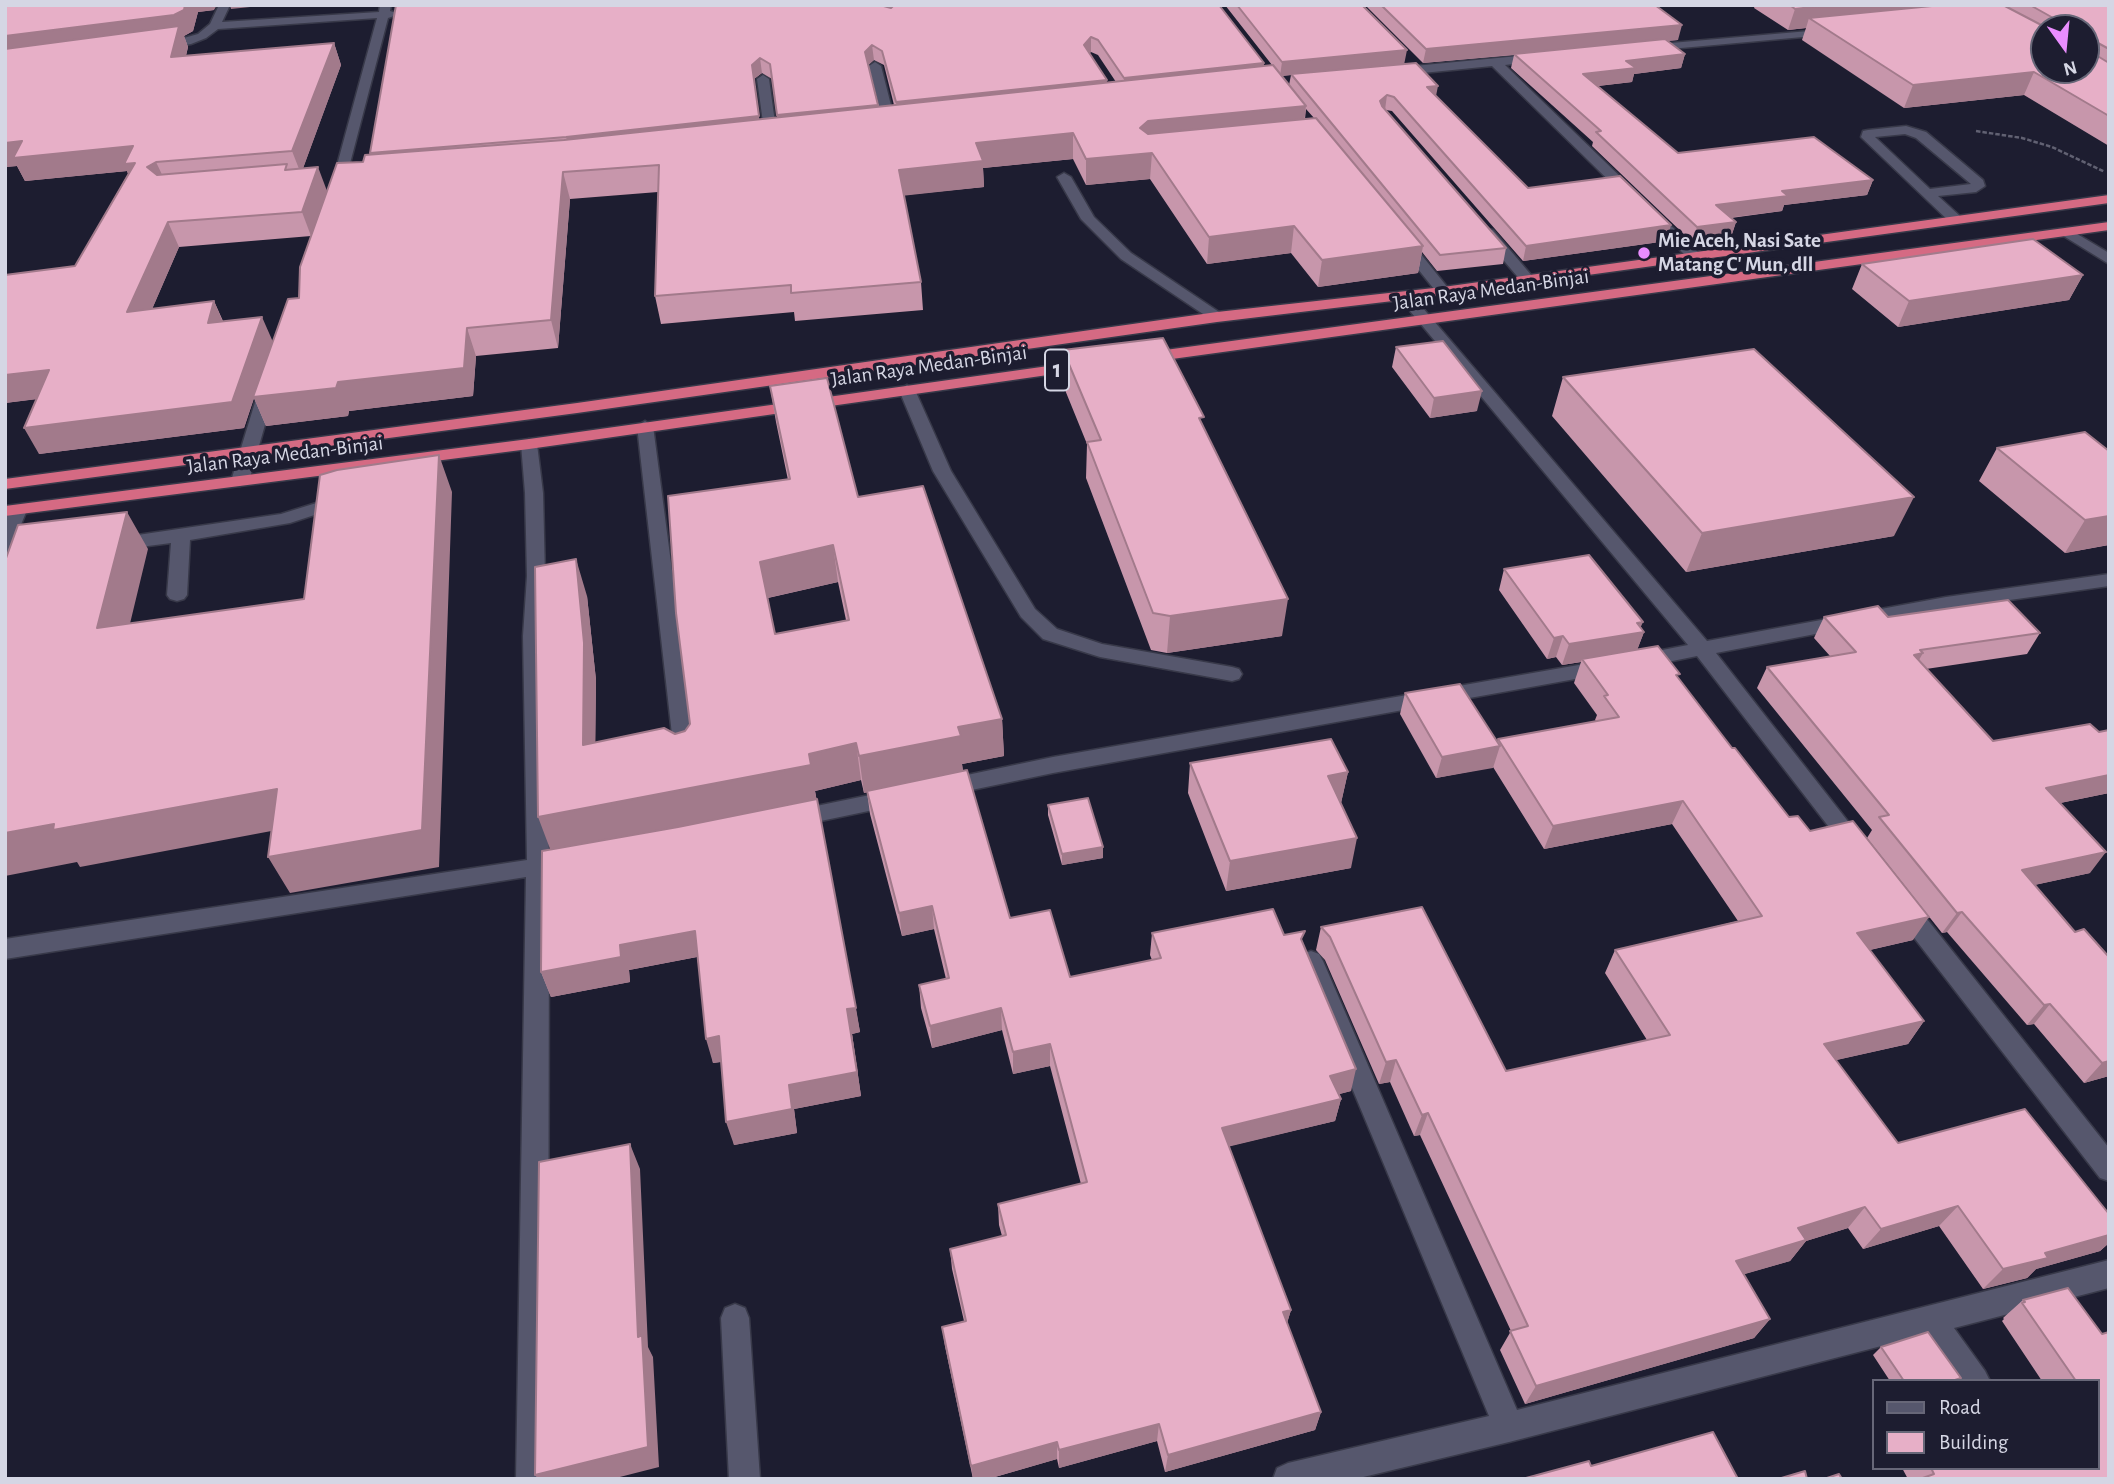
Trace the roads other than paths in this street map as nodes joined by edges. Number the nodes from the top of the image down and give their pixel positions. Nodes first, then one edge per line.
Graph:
1 (225, 5) edge
2 (384, 10) edge
3 (409, 12) edge
4 (215, 26) junction
5 (1849, 30) edge
6 (141, 50) edge
7 (1630, 50) edge
8 (1549, 57) edge
9 (1495, 62) junction
10 (875, 66) edge
11 (1380, 73) edge
12 (763, 79) edge
13 (890, 125) edge
14 (771, 137) edge
15 (1064, 177) dead end
16 (1927, 193) junction
17 (2109, 199) edge
18 (332, 205) edge
19 (1474, 218) edge
20 (1955, 220) junction
21 (2109, 226) edge
22 (1393, 229) edge
23 (2067, 232) junction
24 (1693, 255) junction
25 (2107, 258) edge
26 (1527, 279) junction
27 (1443, 291) junction
28 (1405, 296) junction
29 (1217, 317) junction
30 (1423, 320) junction
31 (273, 373) edge
32 (907, 390) junction
33 (577, 408) junction
34 (645, 426) junction
35 (579, 436) junction
36 (529, 444) junction
37 (247, 451) junction
38 (240, 481) junction
39 (5, 484) edge
40 (351, 498) edge
41 (11, 511) edge
42 (181, 536) junction
43 (5, 545) edge
44 (100, 546) edge
45 (60, 551) edge
46 (2109, 580) edge
47 (177, 595) dead end
48 (1703, 650) junction
49 (1232, 674) dead end
50 (686, 761) edge
51 (767, 824) edge
52 (590, 858) edge
53 (1872, 866) edge
54 (538, 867) junction
55 (1889, 888) edge
56 (5, 948) edge
57 (1311, 961) edge
58 (2109, 1169) edge
59 (2109, 1273) edge
60 (735, 1318) dead end
61 (1931, 1321) junction
62 (1974, 1379) edge
63 (1510, 1427) junction
64 (1300, 1477) edge
65 (532, 1479) edge
66 (745, 1479) edge

1 - 4 street
2 - 3 street
2 - 4 street
2 - 18 street
4 - 6 street
5 - 7 street
8 - 9 street
9 - 11 street
9 - 24 street
10 - 13 street
12 - 14 street
15 - 29 street
16 - 16 street
16 - 20 street
17 - 20 highway, Jalan Raya Medan-Binjai / 1
19 - 26 street
20 - 24 highway, Jalan Raya Medan-Binjai / 1
21 - 23 highway, Jalan Raya Medan-Binjai / 1
22 - 27 street
23 - 25 street
23 - 30 highway, Jalan Raya Medan-Binjai / 1
24 - 26 highway, Jalan Raya Medan-Binjai / 1
26 - 27 highway, Jalan Raya Medan-Binjai / 1
27 - 28 highway, Jalan Raya Medan-Binjai / 1
28 - 29 highway, Jalan Raya Medan-Binjai / 1
28 - 30 street
29 - 33 highway, Jalan Raya Medan-Binjai / 1
30 - 32 highway, Jalan Raya Medan-Binjai / 1
30 - 48 street
31 - 37 street
32 - 34 highway, Jalan Raya Medan-Binjai / 1
32 - 49 street
33 - 35 highway
33 - 37 highway, Jalan Raya Medan-Binjai / 1
34 - 35 highway, Jalan Raya Medan-Binjai / 1
34 - 50 street
35 - 36 highway, Jalan Raya Medan-Binjai / 1
36 - 38 highway, Jalan Raya Medan-Binjai / 1
36 - 54 street
37 - 38 street
37 - 39 highway, Jalan Raya Medan-Binjai / 1
38 - 41 highway, Jalan Raya Medan-Binjai / 1
40 - 42 street
41 - 43 street
42 - 44 street
42 - 47 street
43 - 45 street
46 - 48 street
48 - 51 street
48 - 53 street
52 - 54 street
54 - 56 street
54 - 65 street
55 - 58 street
57 - 63 street
59 - 61 street
60 - 66 street
61 - 62 street
61 - 63 street
63 - 64 street

